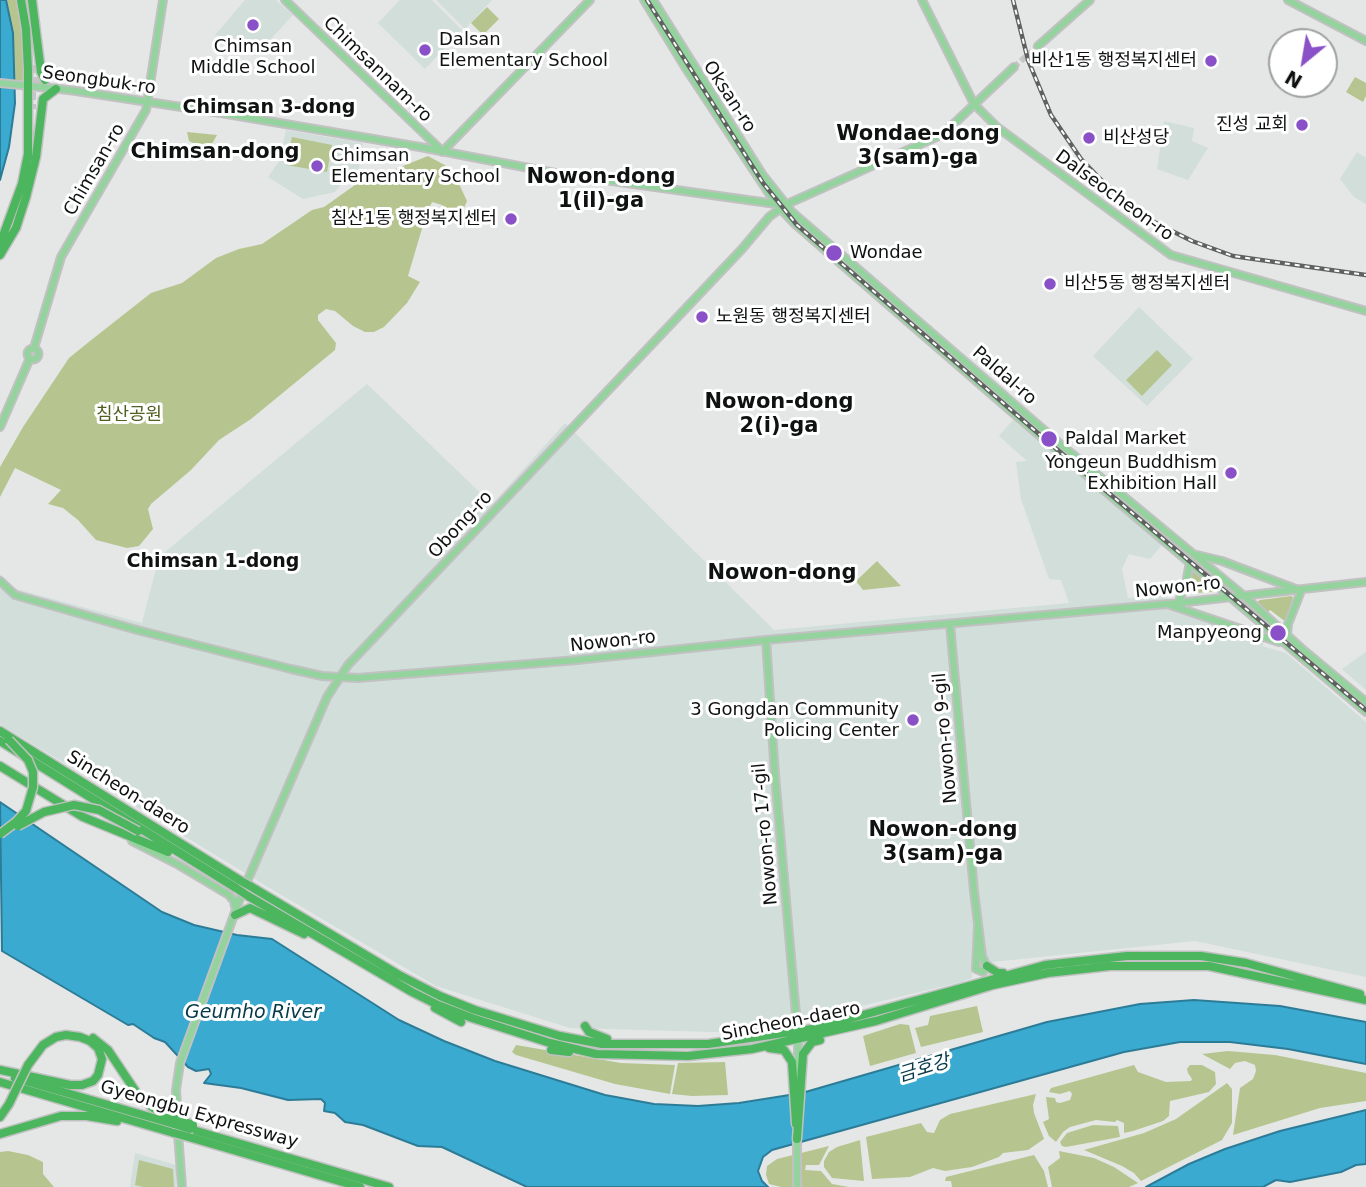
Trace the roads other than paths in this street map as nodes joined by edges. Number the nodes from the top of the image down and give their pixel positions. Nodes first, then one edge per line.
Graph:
1 (26, 0) edge
2 (163, 0) edge
3 (285, 0) edge
4 (590, 0) edge
5 (644, 0) edge
6 (653, 0) edge
7 (922, 0) edge
8 (1090, 0) edge
9 (1288, 0) edge
10 (1366, 40) edge
11 (1038, 46) tunnel mouth
12 (34, 67) junction
13 (1014, 67) tunnel mouth
14 (45, 80) tunnel mouth
15 (0, 83) edge
16 (29, 86) junction
17 (56, 89) junction
18 (148, 102) junction
19 (974, 104) junction
20 (35, 107) junction
21 (442, 152) junction
22 (781, 206) junction
23 (0, 244) edge
24 (0, 254) edge
25 (1366, 311) edge
26 (0, 427) edge
27 (1191, 558) junction
28 (0, 581) edge
29 (1366, 582) edge
30 (1301, 590) junction
31 (1243, 595) junction
32 (1232, 597) junction
33 (1178, 603) junction
34 (1167, 604) junction
35 (950, 624) junction
36 (766, 640) junction
37 (1286, 640) junction
38 (340, 677) junction
39 (1366, 702) edge
40 (1366, 712) edge
41 (0, 732) edge
42 (0, 741) edge
43 (0, 766) edge
44 (92, 821) junction
45 (0, 835) edge
46 (165, 845) junction
47 (220, 879) junction
48 (238, 884) junction
49 (249, 891) junction
50 (235, 913) junction
51 (339, 950) junction
52 (1068, 962) junction
53 (984, 969) junction
54 (412, 992) junction
55 (926, 996) junction
56 (1363, 997) edge
57 (876, 1021) junction
58 (461, 1022) dead end
59 (585, 1026) dead end
60 (797, 1026) dead end
61 (798, 1044) dead end
62 (644, 1046) junction
63 (752, 1049) junction
64 (551, 1050) dead end
65 (596, 1054) junction
66 (26, 1064) junction
67 (0, 1072) edge
68 (0, 1082) edge
69 (7, 1103) junction
70 (0, 1111) edge
71 (0, 1117) edge
72 (174, 1125) junction
73 (162, 1129) junction
74 (192, 1131) junction
75 (0, 1134) edge
76 (797, 1139) junction
77 (182, 1187) edge
78 (360, 1187) edge
79 (389, 1187) edge
80 (797, 1187) edge

1 - 12 highway
2 - 18 main road, Chimsan-ro
3 - 21 main road, Chimsannam-ro
4 - 21 main road
5 - 22 main road
6 - 22 main road, Oksan-ro
7 - 19 main road, Dalseocheon-ro
8 - 11 main road
9 - 10 main road
12 - 14 highway
12 - 16 highway
13 - 19 main road
15 - 16 main road, Seongbuk-ro
16 - 17 main road, Seongbuk-ro
16 - 20 highway
17 - 18 main road, Seongbuk-ro
17 - 20 highway
18 - 21 main road, Seongbuk-ro
18 - 26 main road, Chimsan-ro
19 - 22 main road
19 - 25 main road, Dalseocheon-ro
20 - 23 highway
20 - 24 highway
21 - 22 main road
22 - 27 main road, Paldal-ro
22 - 38 main road, Obong-ro
27 - 30 main road
27 - 31 main road, Paldal-ro
27 - 32 main road, Paldal-ro
27 - 33 main road
28 - 38 main road, Nowon-ro
29 - 30 main road, Nowon-ro
30 - 31 main road, Nowon-ro
30 - 37 main road
31 - 32 main road, Nowon-ro
31 - 37 main road, Paldal-ro
32 - 33 main road, Nowon-ro
32 - 37 main road, Paldal-ro
33 - 34 main road, Nowon-ro
34 - 35 main road, Nowon-ro
34 - 37 main road
35 - 36 main road, Nowon-ro
35 - 53 main road, Nowon-ro 9-gil
36 - 38 main road, Nowon-ro
36 - 60 main road, Nowon-ro 17-gil
37 - 39 main road, Paldal-ro
37 - 40 main road, Paldal-ro
38 - 50 main road, Obong-ro
41 - 45 highway, bridge
41 - 48 highway, Sincheon-daero
42 - 46 highway, Sincheon-daero
43 - 44 highway
44 - 47 highway
44 - 50 main road
45 - 46 highway, bridge
46 - 47 highway, Sincheon-daero
47 - 48 highway, Sincheon-daero
48 - 49 highway, bridge
49 - 51 highway, Sincheon-daero
49 - 62 highway, Sincheon-daero
50 - 51 highway
50 - 77 main road, Obong-ro
51 - 54 highway, Sincheon-daero
52 - 53 highway
52 - 55 highway, Sincheon-daero
52 - 56 highway, Sincheon-daero
53 - 55 highway
54 - 58 highway
54 - 65 highway, Sincheon-daero
55 - 62 highway, Sincheon-daero
56 - 57 highway, Sincheon-daero
57 - 63 highway, Sincheon-daero
57 - 76 highway
59 - 62 highway
61 - 76 main road
63 - 65 highway, Sincheon-daero
63 - 76 highway
64 - 65 highway
66 - 67 highway
66 - 69 highway, bridge
66 - 72 highway
67 - 72 highway, Gyeongbu Expressway
68 - 73 highway, Gyeongbu Expressway
69 - 70 highway
69 - 71 highway
72 - 73 highway, Gyeongbu Expressway
72 - 74 highway, Gyeongbu Expressway, bridge
73 - 75 highway
74 - 78 highway, Gyeongbu Expressway
74 - 79 highway, Gyeongbu Expressway
76 - 80 main road

